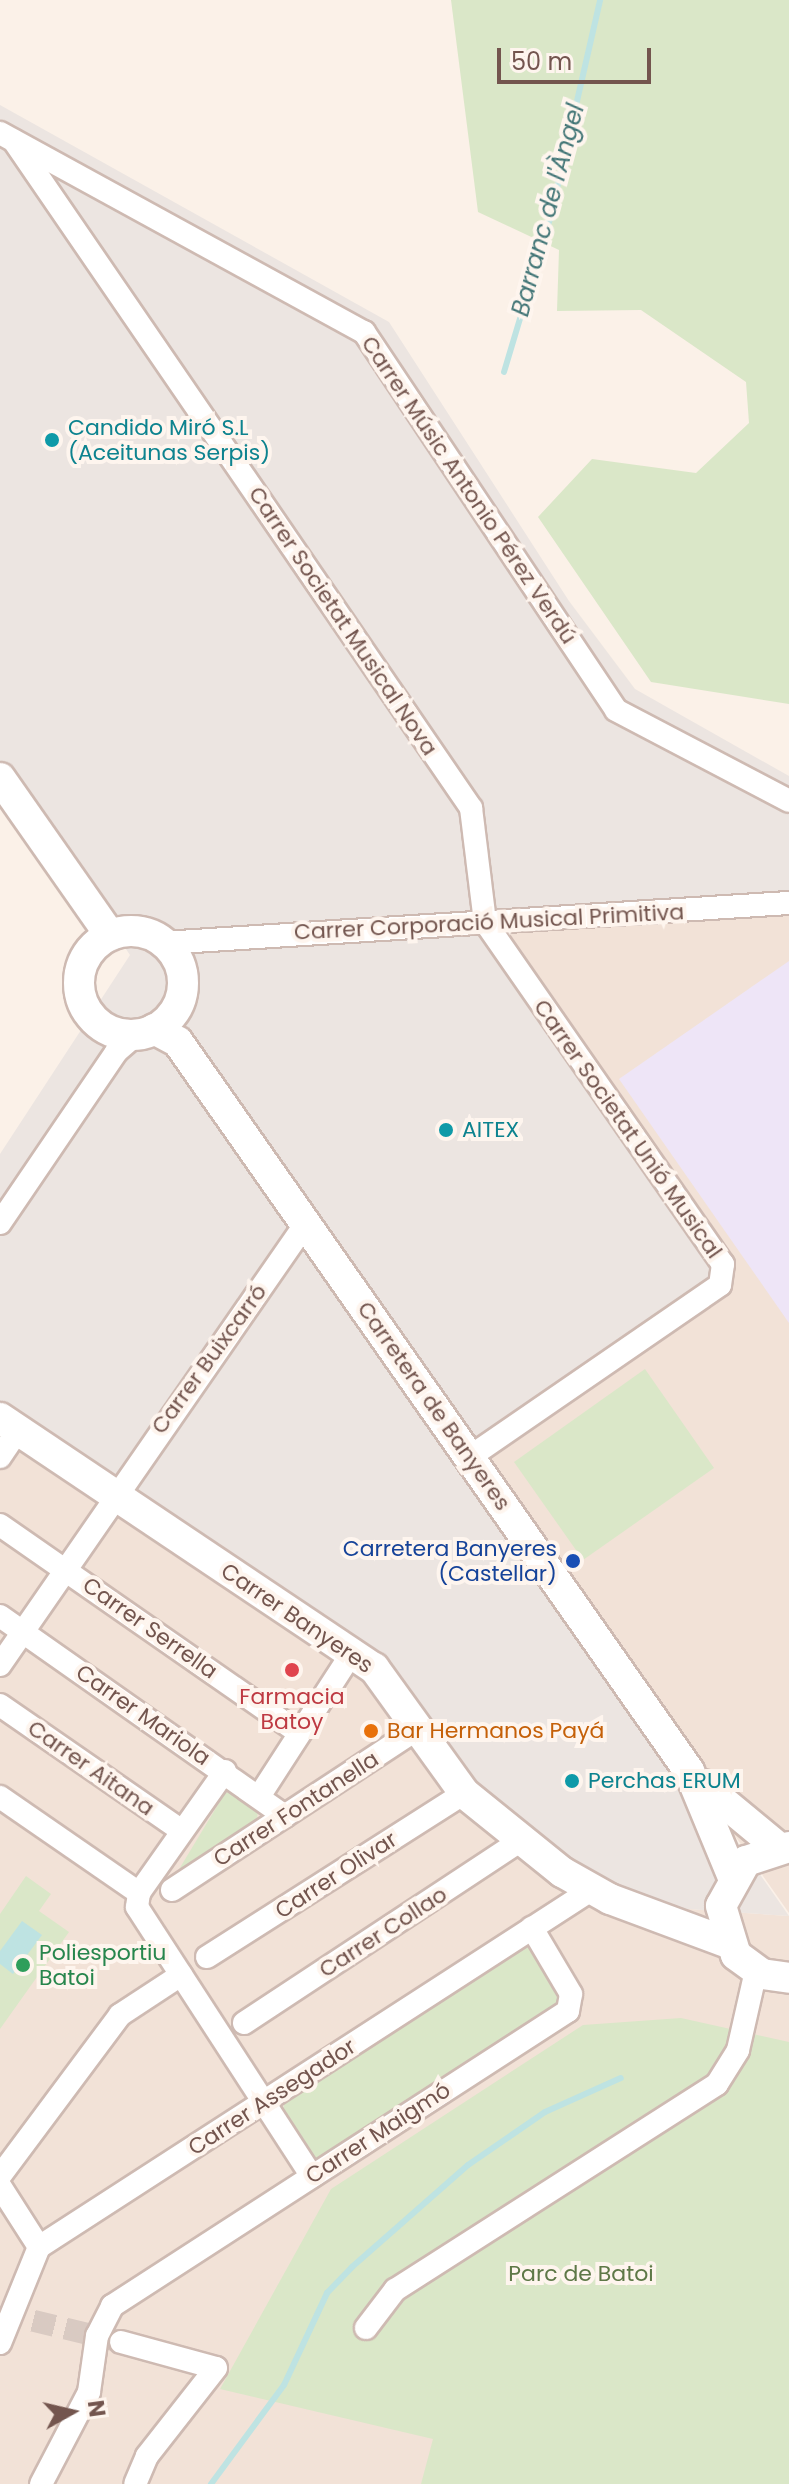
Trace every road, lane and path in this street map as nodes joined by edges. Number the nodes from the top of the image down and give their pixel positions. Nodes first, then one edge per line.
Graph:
1 (7, 137) edge
2 (0, 778) edge
3 (789, 801) edge
4 (789, 903) edge
5 (485, 922) junction
6 (98, 933) junction
7 (177, 949) junction
8 (146, 1033) junction
9 (0, 1223) edge
10 (306, 1223) junction
11 (9, 1425) edge
12 (0, 1457) edge
13 (470, 1457) junction
14 (111, 1495) junction
15 (0, 1525) edge
16 (64, 1568) junction
17 (0, 1616) edge
18 (23, 1632) junction
19 (352, 1653) junction
20 (0, 1665) edge
21 (0, 1705) edge
22 (419, 1728) junction
23 (299, 1733) junction
24 (225, 1771) junction
25 (689, 1771) junction
26 (464, 1793) junction
27 (260, 1795) junction
28 (0, 1797) edge
29 (285, 1816) junction
30 (182, 1831) junction
31 (522, 1840) junction
32 (784, 1847) edge
33 (728, 1884) junction
34 (172, 1890) dead end
35 (139, 1893) junction
36 (582, 1896) junction
37 (637, 1905) junction
38 (532, 1928) junction
39 (728, 1943) junction
40 (207, 1957) dead end
41 (756, 1971) junction
42 (181, 1975) junction
43 (789, 1978) edge
44 (244, 2023) dead end
45 (266, 2101) junction
46 (0, 2176) edge
47 (312, 2176) junction
48 (0, 2186) edge
49 (39, 2247) junction
50 (366, 2328) dead end
51 (121, 2342) tunnel mouth
52 (0, 2343) edge
53 (41, 2484) edge
54 (135, 2484) edge

1 - 3 street, Carrer Músic Antonio Pérez Verdú
1 - 5 street, Carrer Societat Musical Nova
2 - 6 main road
4 - 5 street, Carrer Corporació Musical Primitiva
5 - 7 street, Carrer Corporació Musical Primitiva
5 - 13 street, Carrer Societat Unió Musical
6 - 7 main road
6 - 8 main road
7 - 8 main road
8 - 9 street
8 - 10 main road, Carretera de Banyeres
10 - 13 main road, Carretera de Banyeres
10 - 14 street, Carrer Buixcarró
11 - 12 street
11 - 14 main road, Carrer Banyeres
13 - 25 main road, Carretera de Banyeres
14 - 16 street, Carrer Buixcarró
14 - 19 main road, Carrer Banyeres
15 - 16 street, Carrer Serrella
16 - 18 street, Carrer Buixcarró
16 - 23 street, Carrer Serrella
17 - 18 street, Carrer Mariola
18 - 20 street, Carrer Buixcarró
18 - 24 street, Carrer Mariola
19 - 22 main road, Carrer Banyeres
19 - 23 street
21 - 30 street, Carrer Aitana
22 - 26 main road, Carrer Banyeres
22 - 29 street, Carrer Fontanella
23 - 27 street
24 - 27 street, Carrer Mariola
24 - 30 street, Carrer Fontanella
25 - 32 main road, Carretera de Banyeres
25 - 33 main road, Carretera de Banyeres
26 - 31 main road, Carrer Banyeres
26 - 40 street, Carrer Olivar
27 - 29 street, Carrer Mariola
28 - 35 street
29 - 34 street, Carrer Fontanella
30 - 35 street, Carrer Fontanella
31 - 36 main road, Carrer Banyeres
31 - 44 street, Carrer Collao
32 - 33 main road, Carrer Banyeres
33 - 37 main road, Carrer Banyeres
33 - 39 main road, Carretera de Banyeres
35 - 42 street
36 - 37 main road, Carrer Banyeres
36 - 38 street, Carrer Assegador
37 - 39 main road, Carrer Banyeres
38 - 45 street, Carrer Assegador
38 - 47 street, Carrer Maigmó
39 - 41 main road
41 - 43 main road
41 - 50 street
42 - 45 street
42 - 46 street
45 - 47 street
45 - 49 street, Carrer Assegador
47 - 53 street, Carrer Maigmó
48 - 49 street
49 - 52 street
51 - 54 street

